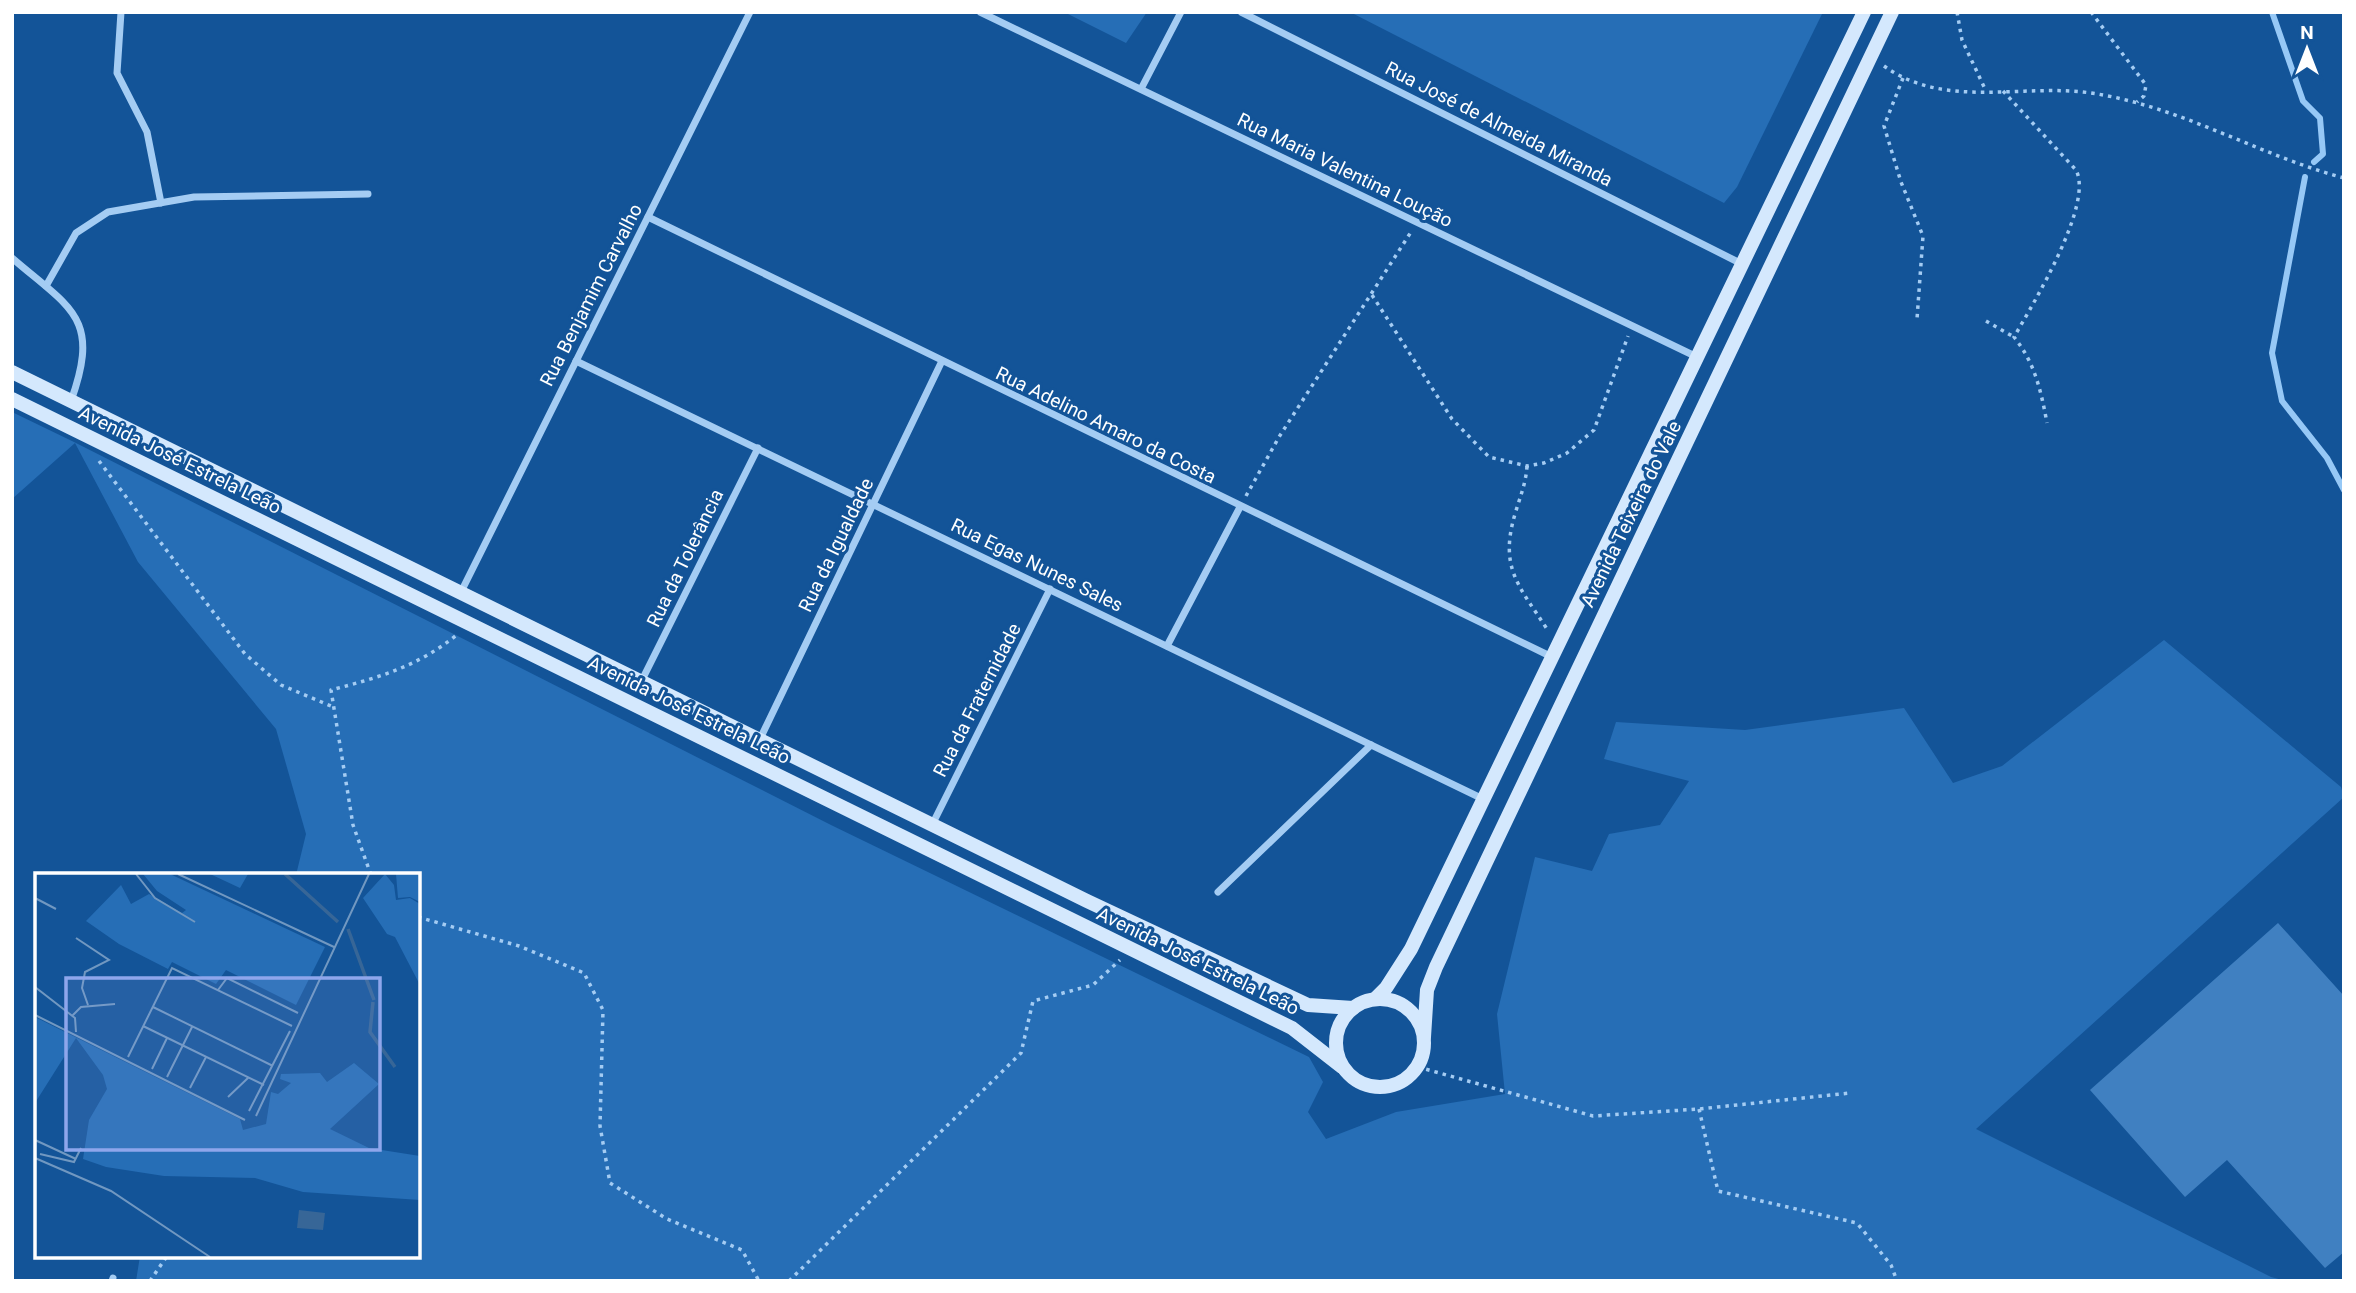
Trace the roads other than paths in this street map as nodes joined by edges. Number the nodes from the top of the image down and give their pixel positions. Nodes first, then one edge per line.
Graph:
1 (121, 12) edge
2 (750, 12) edge
3 (979, 12) edge
4 (1181, 12) edge
5 (1241, 12) edge
6 (1864, 12) edge
7 (1892, 12) edge
8 (1141, 89) junction
9 (368, 194) dead end
10 (161, 203) junction
11 (648, 217) junction
12 (12, 258) edge
13 (1742, 264) junction
14 (46, 286) junction
15 (1698, 357) junction
16 (576, 361) junction
17 (942, 363) junction
18 (12, 372) edge
19 (12, 399) edge
20 (71, 401) junction
21 (758, 448) junction
22 (874, 504) junction
23 (1240, 507) junction
24 (1050, 589) junction
25 (460, 593) junction
26 (1167, 646) junction
27 (1555, 651) junction
28 (641, 682) junction
29 (760, 740) junction
30 (1371, 745) junction
31 (1483, 799) junction
32 (932, 825) junction
33 (1218, 892) dead end
34 (1375, 999) junction
35 (1308, 1005) joint
36 (1353, 1008) junction
37 (1424, 1037) junction
38 (1342, 1067) junction

1 - 10 street
2 - 11 street, Rua Benjamim Carvalho
3 - 8 street, Rua Maria Valentina Loução
4 - 8 street
5 - 13 street, Rua José de Almeida Miranda
6 - 13 street, Avenida Teixeira do Vale
7 - 37 street, Avenida Teixeira do Vale
8 - 15 street, Rua Maria Valentina Loução
9 - 10 street
10 - 14 street
11 - 16 street, Rua Benjamim Carvalho
11 - 17 street, Rua Adelino Amaro da Costa
12 - 14 street
13 - 15 street, Avenida Teixeira do Vale
14 - 20 street
15 - 27 street, Avenida Teixeira do Vale
16 - 21 street, Rua Egas Nunes Sales
16 - 25 street, Rua Benjamim Carvalho
17 - 22 street, Rua da Igualdade
17 - 23 street, Rua Adelino Amaro da Costa
18 - 20 street, Avenida José Estrela Leão
19 - 38 street, Avenida José Estrela Leão
20 - 25 street, Avenida José Estrela Leão
21 - 22 street, Rua Egas Nunes Sales
21 - 28 street, Rua da Tolerância
22 - 24 street, Rua Egas Nunes Sales
22 - 29 street, Rua da Igualdade
23 - 26 street
23 - 27 street, Rua Adelino Amaro da Costa
24 - 26 street, Rua Egas Nunes Sales
24 - 32 street, Rua da Fraternidade
25 - 28 street, Avenida José Estrela Leão
26 - 30 street, Rua Egas Nunes Sales
27 - 31 street, Avenida Teixeira do Vale
28 - 29 street, Avenida José Estrela Leão
29 - 32 street, Avenida José Estrela Leão
30 - 31 street, Rua Egas Nunes Sales
30 - 33 street
31 - 34 street, Avenida Teixeira do Vale
32 - 35 street, Avenida José Estrela Leão
34 - 36 street, Avenida Teixeira do Vale
34 - 37 street
35 - 36 street, Avenida Teixeira do Vale
36 - 38 street
37 - 38 street, Avenida Teixeira do Vale

